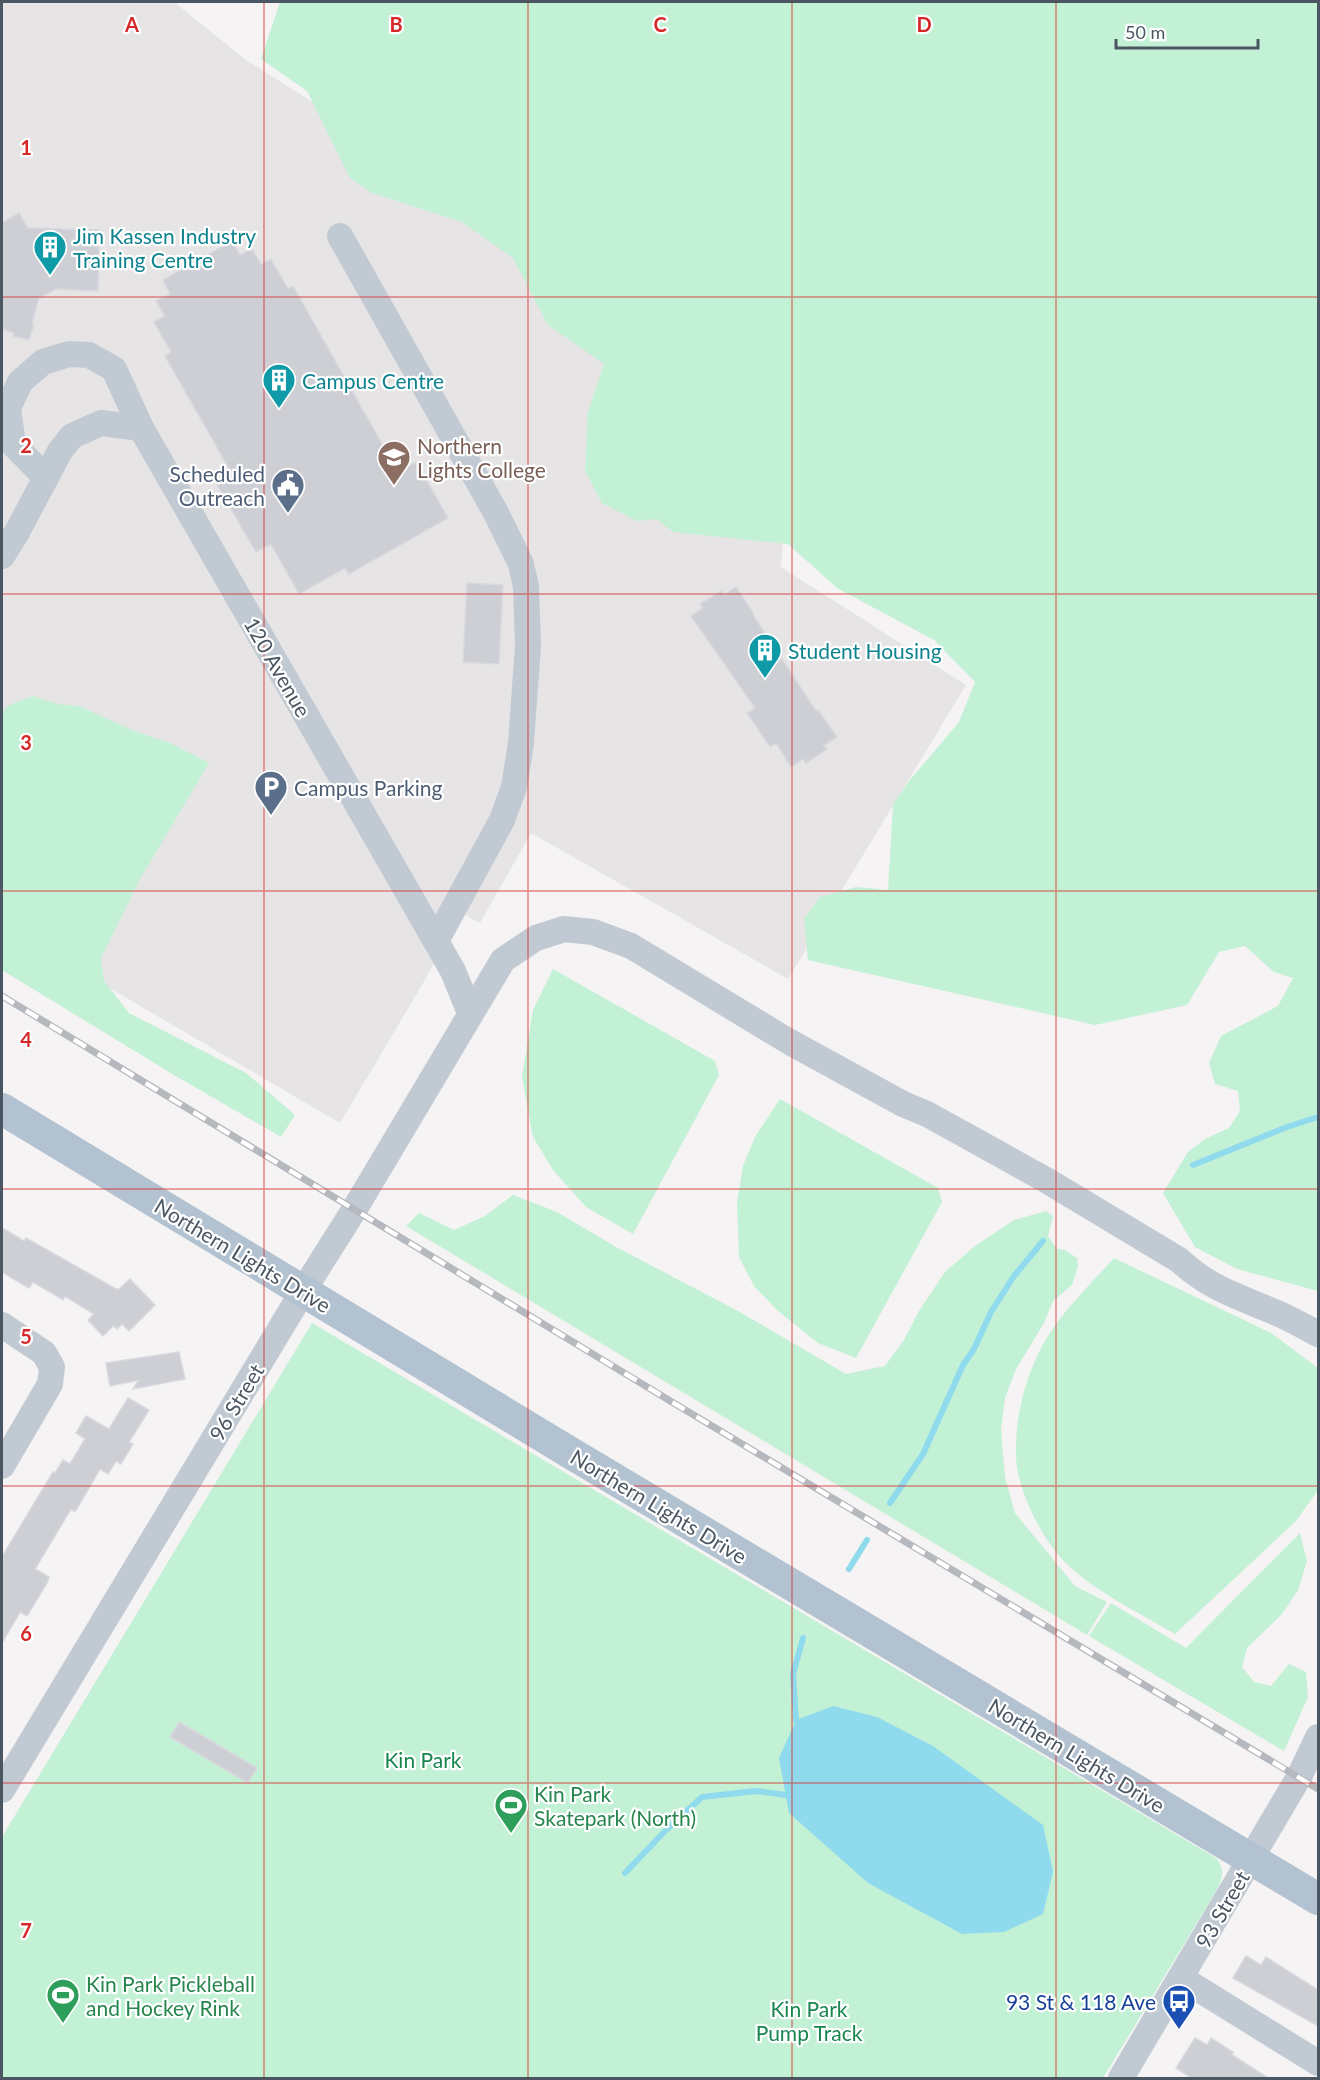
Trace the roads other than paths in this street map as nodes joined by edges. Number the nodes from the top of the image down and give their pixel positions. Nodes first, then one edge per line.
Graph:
1 (340, 237) dead end
2 (141, 428) junction
3 (45, 477) junction
4 (2, 556) edge
5 (436, 941) junction
6 (470, 1013) junction
7 (2, 1110) edge
8 (303, 1291) junction
9 (2, 1325) edge
10 (1318, 1334) edge
11 (2, 1466) edge
12 (1318, 1737) edge
13 (2, 1790) edge
14 (1251, 1858) junction
15 (1318, 1899) edge
16 (1181, 1978) junction
17 (1318, 2063) edge
18 (1121, 2079) edge

1 - 5 street
2 - 3 street
2 - 3 street, 120 Avenue
2 - 5 street, 120 Avenue
3 - 4 street
5 - 6 street, 120 Avenue
6 - 8 street, 96 Street
6 - 10 street, 96 Street
7 - 8 main road, Northern Lights Drive
8 - 13 street, 96 Street
8 - 14 main road, Northern Lights Drive
9 - 11 street
12 - 14 street, 93 Street
14 - 15 main road, Northern Lights Drive
14 - 16 street, 93 Street
16 - 17 street
16 - 18 street, 93 Street

